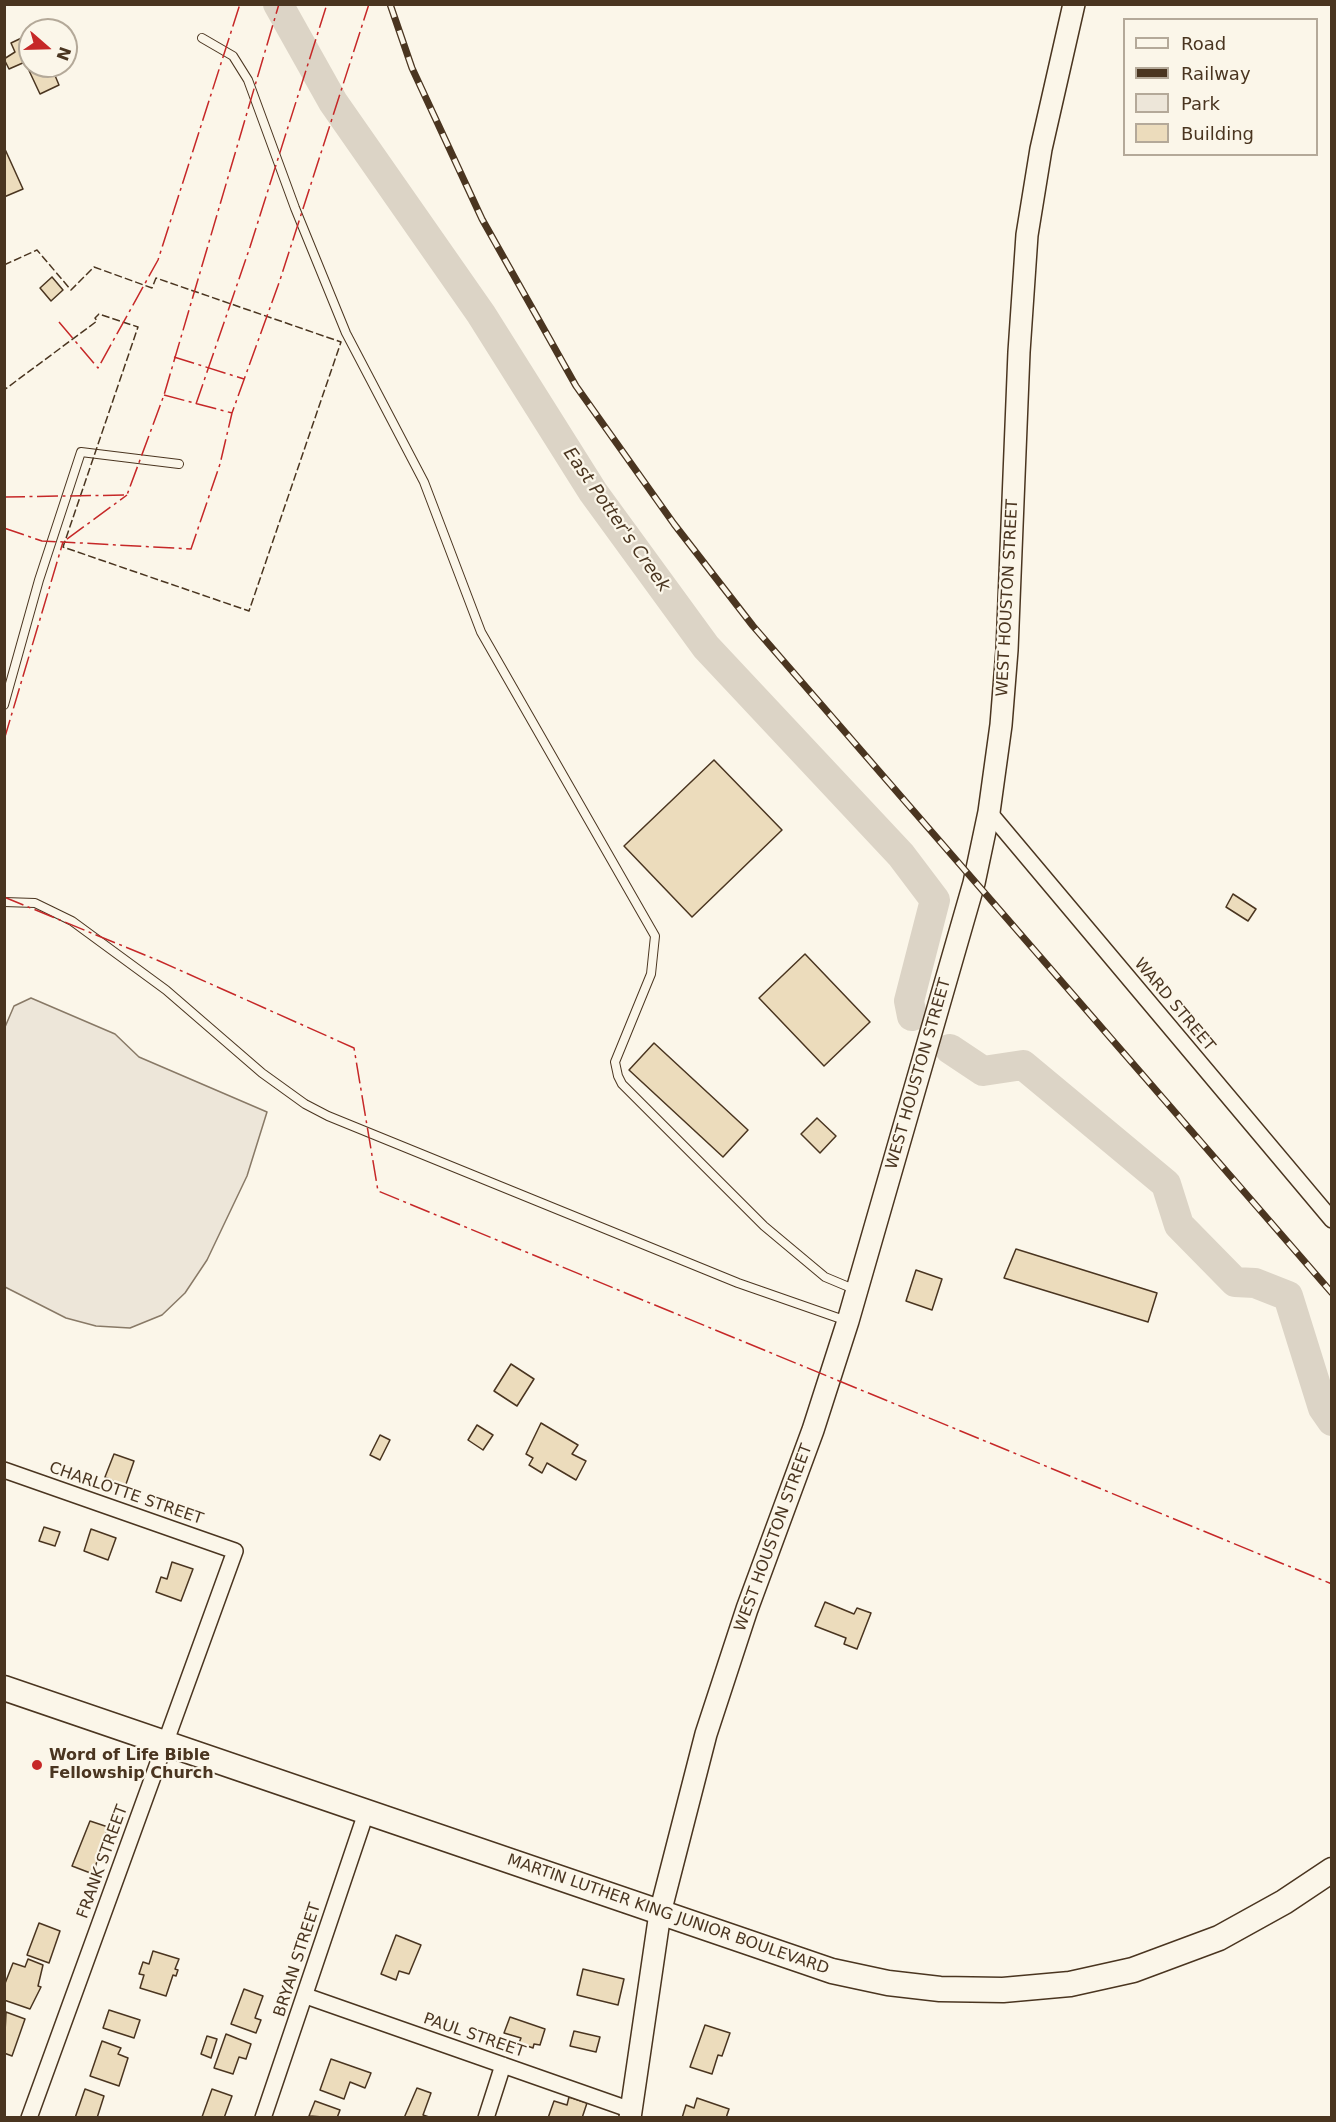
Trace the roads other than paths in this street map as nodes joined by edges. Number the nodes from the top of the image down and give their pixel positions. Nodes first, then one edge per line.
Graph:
1 (1074, 4) edge
2 (202, 38) dead end
3 (179, 464) dead end
4 (4, 705) edge
5 (989, 812) junction
6 (4, 902) edge
7 (1332, 1220) edge
8 (857, 1290) junction
9 (848, 1321) junction
10 (4, 1470) edge
11 (235, 1551) joint
12 (4, 1688) edge
13 (165, 1742) junction
14 (366, 1813) junction
15 (1332, 1869) edge
16 (660, 1913) junction
17 (306, 1996) junction
18 (503, 2066) junction
19 (631, 2114) edge
20 (29, 2118) edge
21 (263, 2118) edge
22 (486, 2118) edge

1 - 5 street, WEST HOUSTON STREET
2 - 8 lane
3 - 4 lane
5 - 7 street, WARD STREET
5 - 8 street, WEST HOUSTON STREET
6 - 9 lane
8 - 9 street, WEST HOUSTON STREET
9 - 16 street, WEST HOUSTON STREET
10 - 11 street, CHARLOTTE STREET
11 - 13 street, FRANK STREET
12 - 13 main road, MARTIN LUTHER KING JUNIOR BOULEVARD
13 - 14 main road, MARTIN LUTHER KING JUNIOR BOULEVARD
13 - 20 street, FRANK STREET
14 - 16 main road, MARTIN LUTHER KING JUNIOR BOULEVARD
14 - 17 street, BRYAN STREET
15 - 16 main road, MARTIN LUTHER KING JUNIOR BOULEVARD
16 - 19 street, WEST HOUSTON STREET
17 - 18 street, PAUL STREET
17 - 21 street, BRYAN STREET
18 - 19 street, PAUL STREET
18 - 22 street

